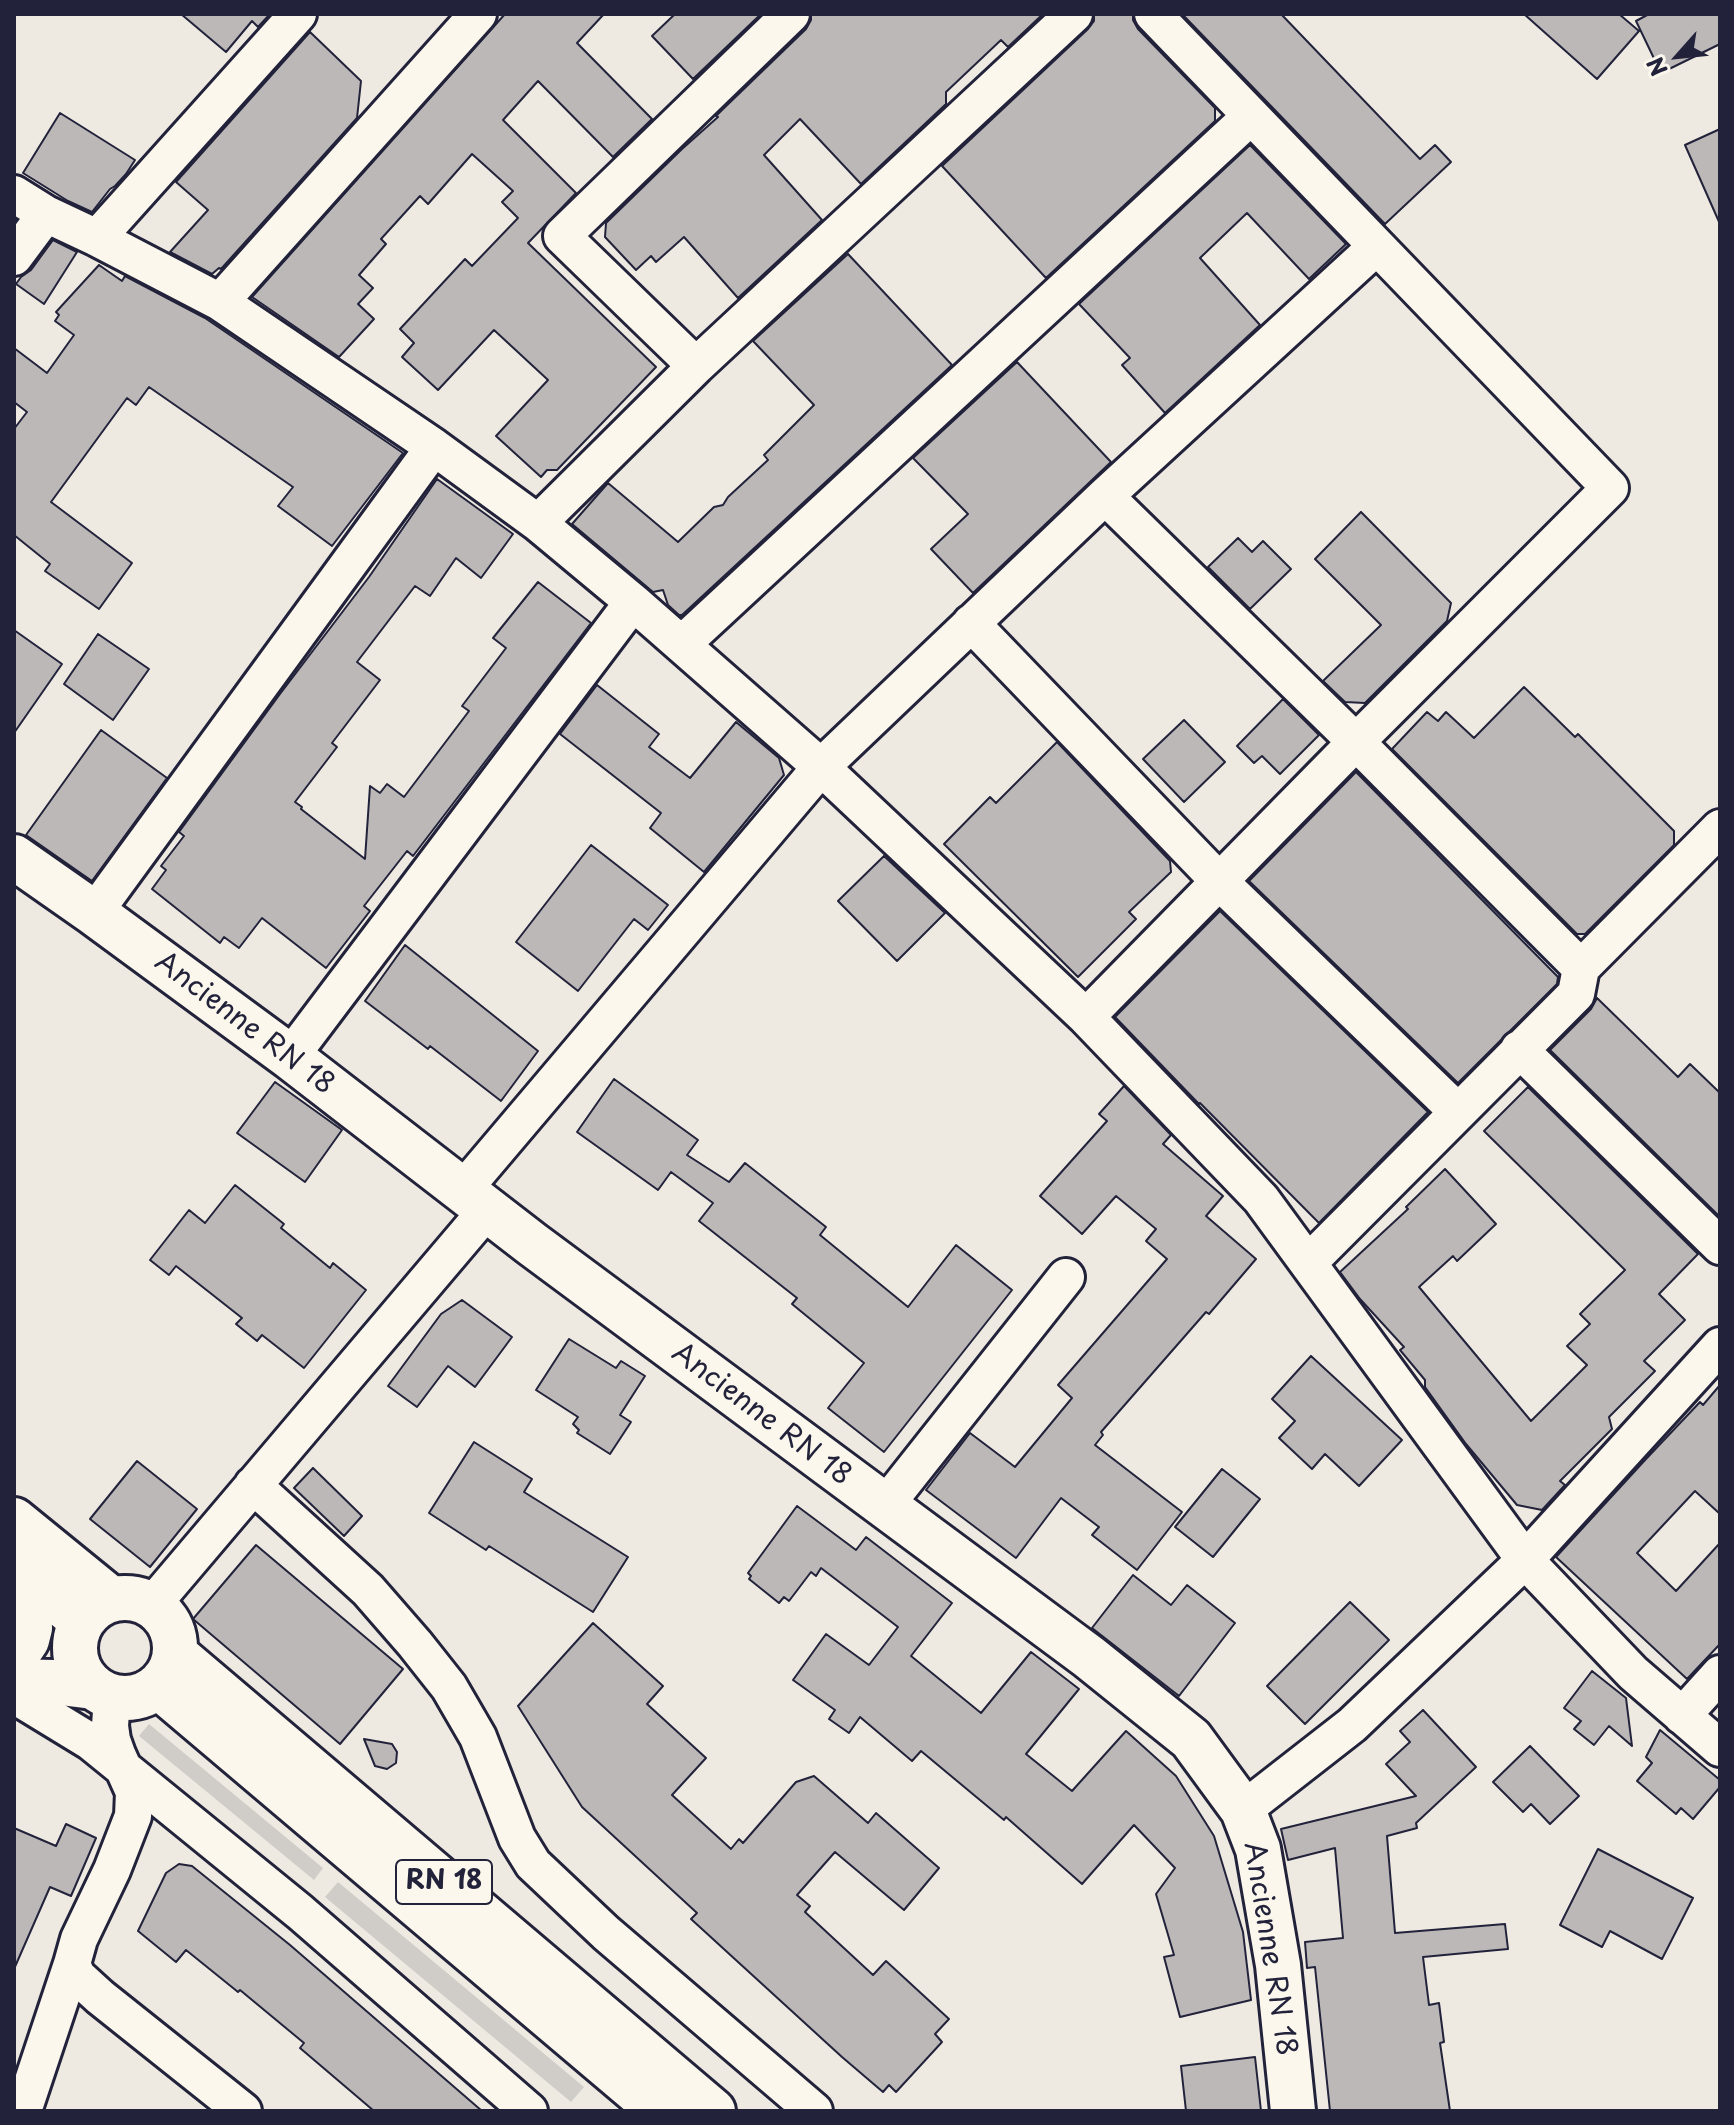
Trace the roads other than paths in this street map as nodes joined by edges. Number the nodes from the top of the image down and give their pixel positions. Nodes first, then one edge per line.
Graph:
1 (298, 14) edge
2 (478, 14) edge
3 (791, 14) edge
4 (1074, 14) edge
5 (1153, 14) edge
6 (1250, 117) junction
7 (14, 194) edge
8 (46, 214) junction
9 (97, 238) junction
10 (1376, 247) junction
11 (14, 257) edge
12 (220, 302) junction
13 (696, 366) junction
14 (434, 447) junction
15 (1105, 496) junction
16 (538, 523) junction
17 (633, 602) junction
18 (971, 623) junction
19 (682, 644) junction
20 (1356, 742) junction
21 (821, 767) junction
22 (1715, 842) edge
23 (14, 857) edge
24 (1220, 882) junction
25 (94, 913) junction
26 (1581, 968) junction
27 (1086, 1017) junction
28 (1519, 1049) junction
29 (290, 1057) junction
30 (1458, 1112) junction
31 (475, 1200) junction
32 (1720, 1246) edge
33 (1308, 1263) junction
34 (1066, 1277) dead end
35 (1720, 1346) edge
36 (253, 1485) junction
37 (884, 1507) junction
38 (14, 1520) edge
39 (1525, 1560) junction
40 (14, 1566) edge
41 (14, 1588) edge
42 (105, 1616) junction
43 (14, 1659) edge
44 (167, 1670) junction
45 (1720, 1674) edge
46 (14, 1680) edge
47 (102, 1692) junction
48 (14, 1695) edge
49 (1682, 1716) junction
50 (1720, 1748) edge
51 (123, 1768) junction
52 (1243, 1810) junction
53 (72, 1964) junction
54 (23, 2111) edge
55 (243, 2111) edge
56 (529, 2111) edge
57 (660, 2111) edge
58 (713, 2111) edge
59 (814, 2111) edge
60 (1293, 2111) edge

1 - 9 street
2 - 12 street
3 - 13 street
4 - 13 street
5 - 6 street
6 - 10 street
6 - 19 street
7 - 8 street
8 - 9 street
8 - 11 street
9 - 12 street
10 - 15 street
10 - 20 street
12 - 14 street
13 - 16 street
14 - 16 street
14 - 25 street
15 - 18 street
15 - 20 street
16 - 17 street
17 - 19 street
17 - 29 street
18 - 21 street
18 - 24 street
19 - 21 street
20 - 24 street
20 - 26 street
21 - 27 street
21 - 31 street
22 - 26 street
23 - 25 main road, Ancienne RN 18
24 - 27 street
24 - 30 street
25 - 29 main road, Ancienne RN 18
26 - 28 street
27 - 33 street
28 - 30 street
28 - 32 street
29 - 31 main road, Ancienne RN 18
30 - 33 street
31 - 36 street
31 - 37 main road, Ancienne RN 18
33 - 39 street
34 - 37 street
35 - 39 street
36 - 42 street
36 - 59 street
37 - 52 main road, Ancienne RN 18
38 - 42 main road
39 - 49 street
39 - 52 street
40 - 42 main road
41 - 43 main road
42 - 44 main road
42 - 46 main road
42 - 47 main road
44 - 47 main road
44 - 57 main road, RN 18
44 - 58 main road, RN 18
45 - 49 street
46 - 47 main road
47 - 51 street
48 - 51 street
49 - 50 street
51 - 53 street
51 - 56 street
52 - 60 main road, Ancienne RN 18
53 - 54 street
53 - 55 street

